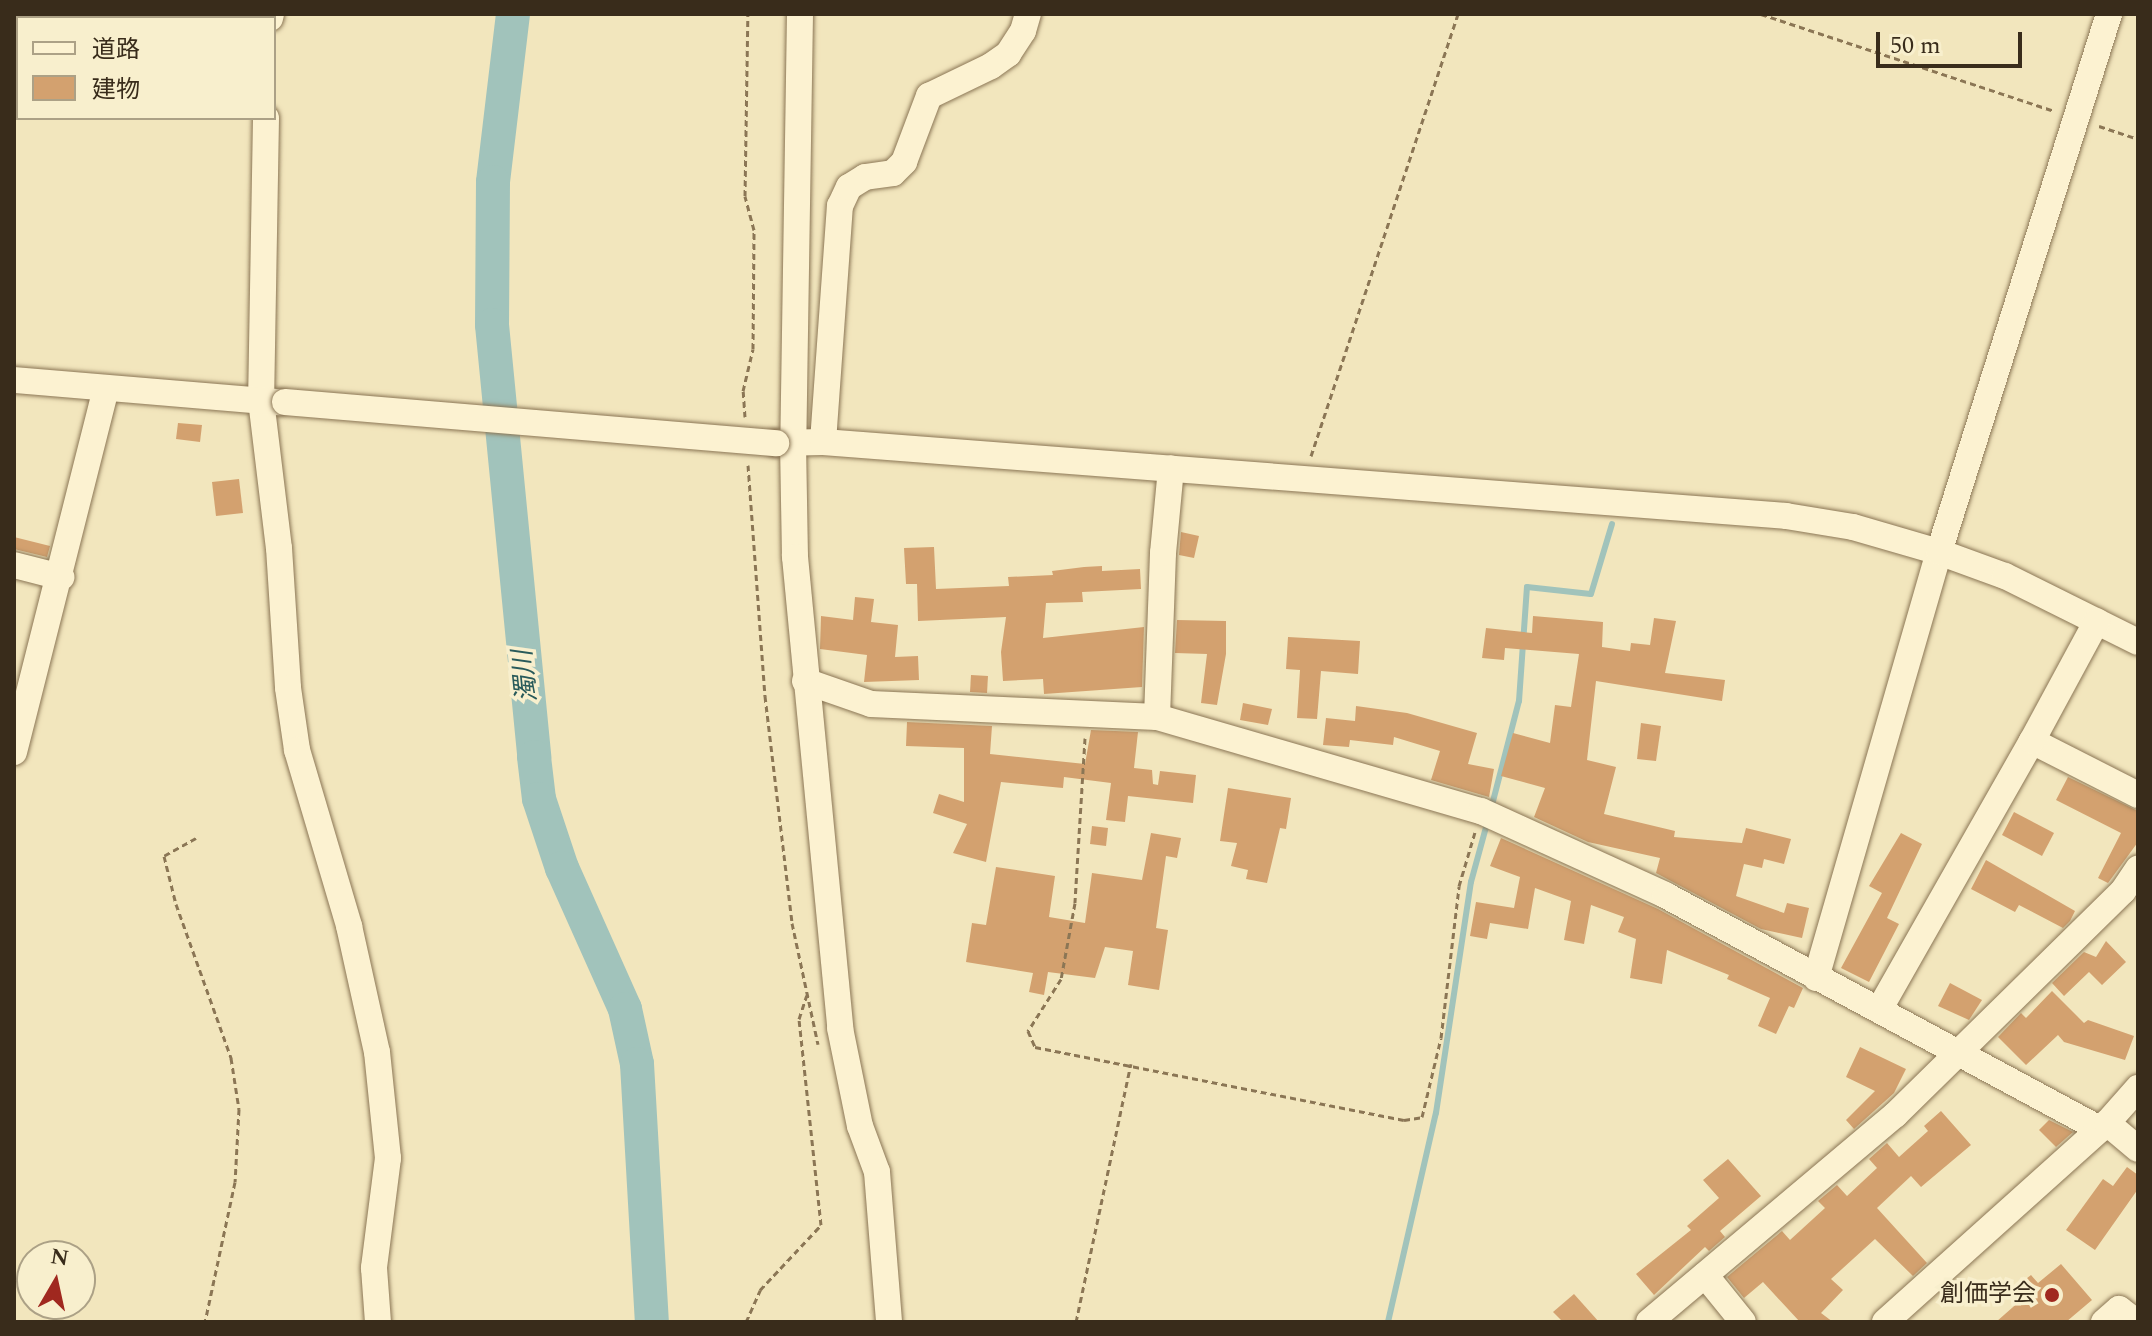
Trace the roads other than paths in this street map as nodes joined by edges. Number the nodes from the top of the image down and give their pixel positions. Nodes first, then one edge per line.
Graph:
1 (800, 14) edge
2 (1028, 14) edge
3 (2109, 14) edge
4 (266, 120) edge
5 (14, 380) edge
6 (106, 388) junction
7 (273, 401) junction
8 (823, 442) junction
9 (785, 443) junction
10 (1171, 468) junction
11 (1939, 552) junction
12 (14, 565) edge
13 (61, 577) junction
14 (2097, 621) junction
15 (2138, 642) edge
16 (805, 681) junction
17 (1157, 717) junction
18 (2032, 741) junction
19 (14, 752) edge
20 (2138, 795) edge
21 (2138, 869) edge
22 (1816, 978) junction
23 (1879, 1010) junction
24 (1959, 1054) junction
25 (2138, 1088) edge
26 (2103, 1126) junction
27 (2138, 1149) edge
28 (1705, 1275) junction
29 (378, 1322) edge
30 (889, 1322) edge
31 (1649, 1322) edge
32 (1743, 1322) edge
33 (1885, 1322) edge
34 (2104, 1322) edge
35 (2136, 1322) edge

1 - 9 street
2 - 8 street
3 - 11 street
4 - 7 street
5 - 6 street
6 - 7 street
6 - 13 street
7 - 9 street, bridge
7 - 29 street
8 - 9 street
8 - 10 street
9 - 16 street
10 - 11 street
10 - 17 street
11 - 14 street
11 - 22 street
12 - 13 street
13 - 19 street
14 - 15 street
14 - 18 street
16 - 17 street
16 - 30 street
17 - 22 street
18 - 20 street
18 - 23 street
21 - 24 street
22 - 23 street
23 - 24 street
24 - 26 street
24 - 28 street
25 - 26 street
26 - 27 street
26 - 33 street
28 - 31 street
28 - 32 street
34 - 35 street

